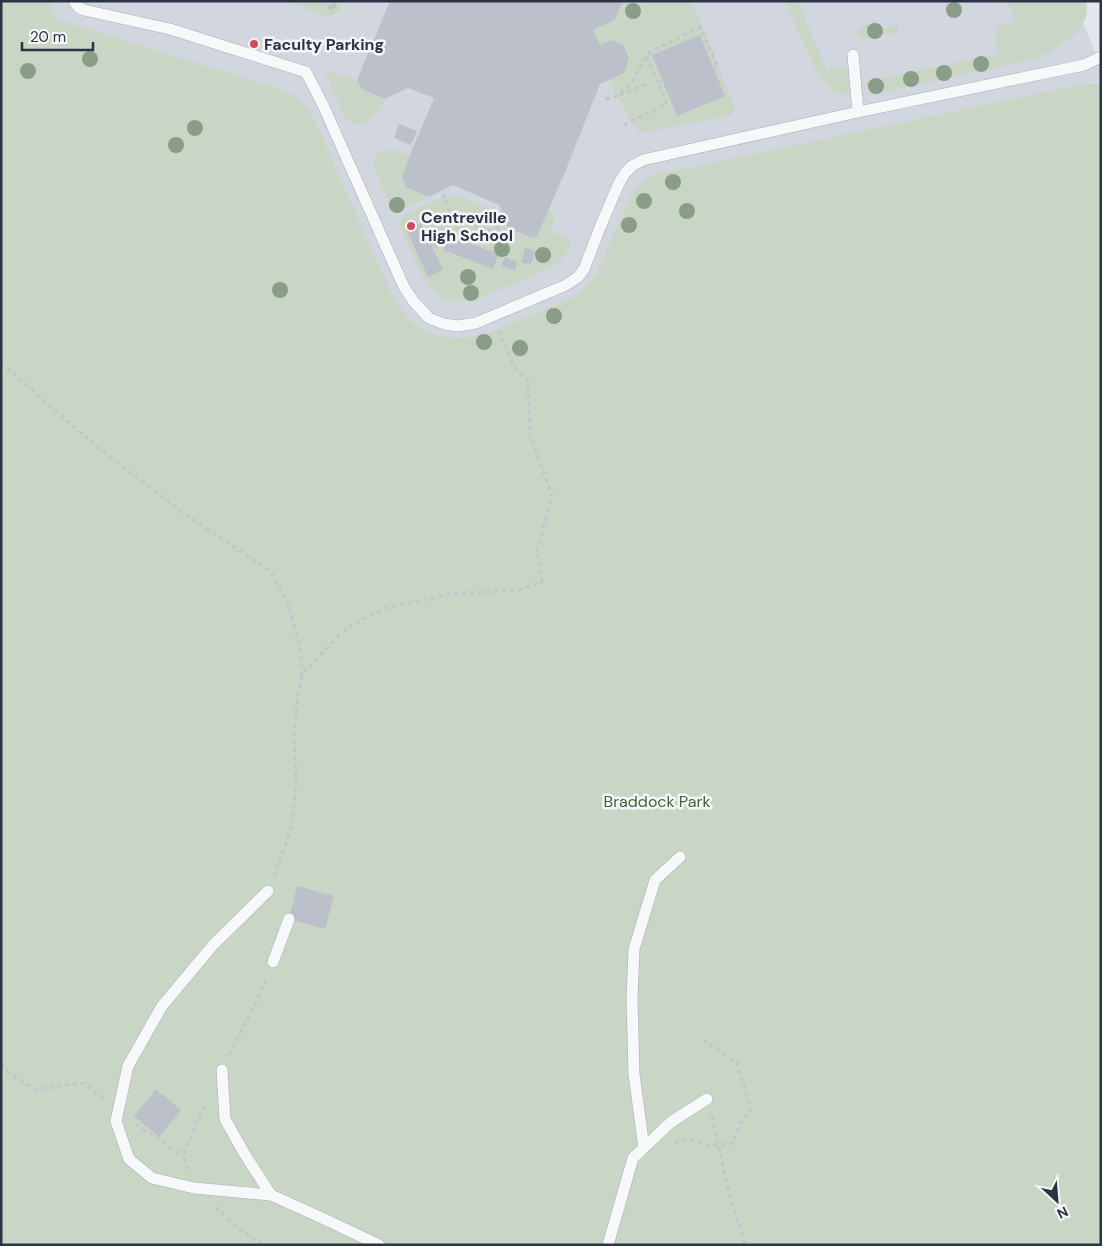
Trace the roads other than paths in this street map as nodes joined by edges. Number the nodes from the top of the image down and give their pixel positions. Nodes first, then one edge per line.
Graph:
1 (74, 1) edge
2 (853, 55) dead end
3 (1101, 57) edge
4 (858, 112) junction
5 (680, 857) dead end
6 (268, 892) road end
7 (289, 919) dead end
8 (273, 962) road end
9 (222, 1070) road end
10 (707, 1098) road end
11 (644, 1148) junction
12 (271, 1195) junction
13 (379, 1245) edge
14 (608, 1245) edge

1 - 4 lane
2 - 4 lane
3 - 4 lane
5 - 11 lane
6 - 12 lane
7 - 8 lane
9 - 12 lane
10 - 11 lane
11 - 14 lane
12 - 13 lane

